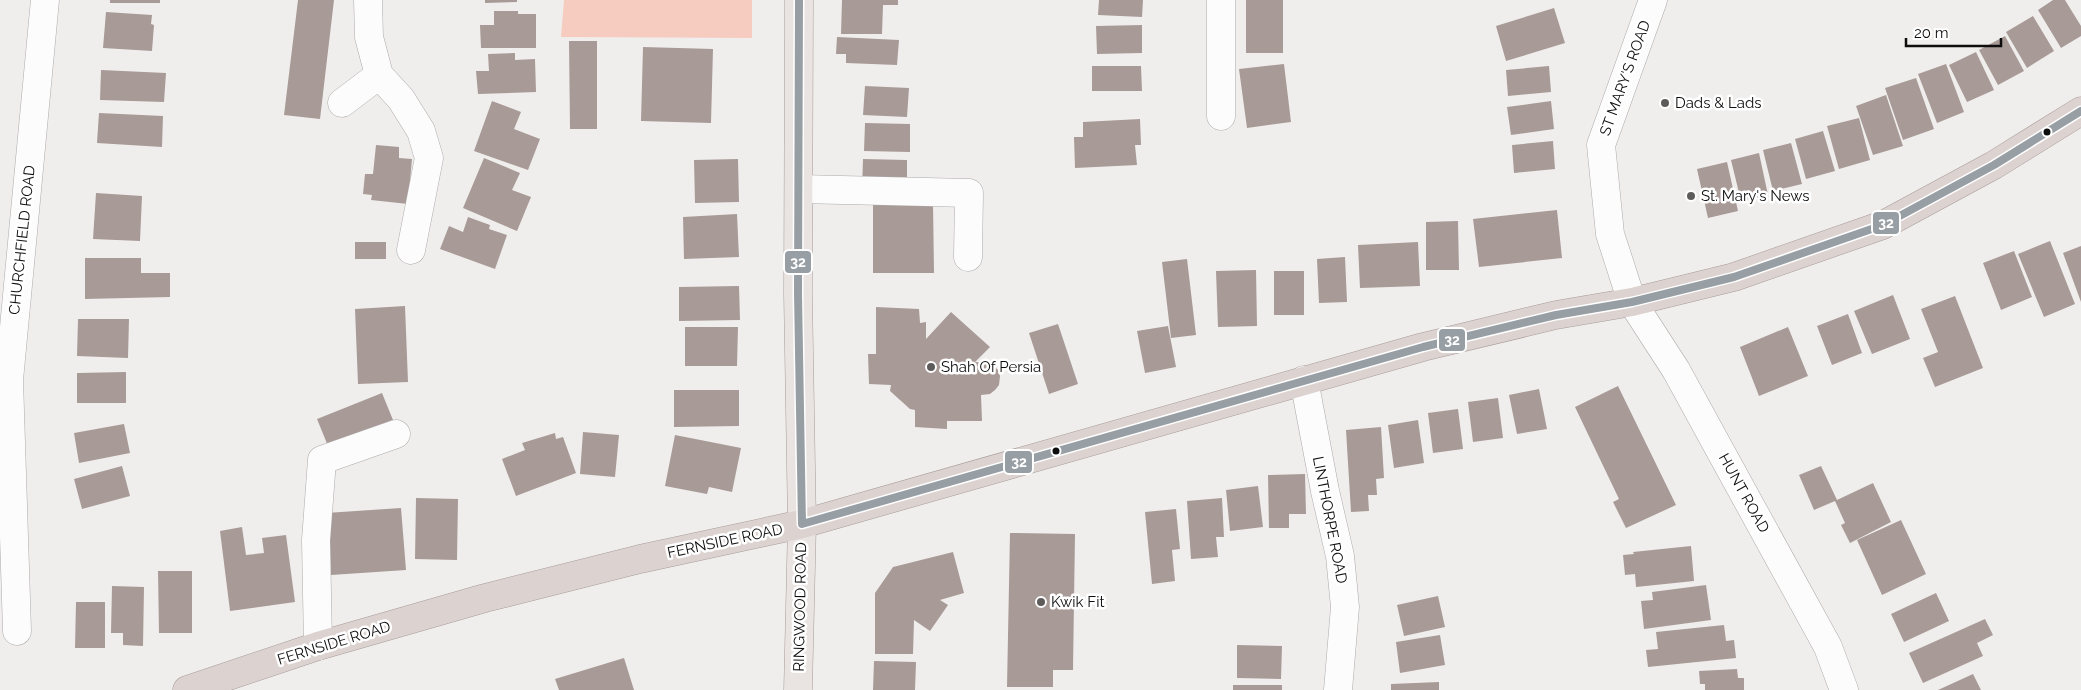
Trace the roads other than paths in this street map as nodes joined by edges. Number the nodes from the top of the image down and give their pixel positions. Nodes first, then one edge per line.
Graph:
1 (45, 0) edge
2 (368, 0) edge
3 (799, 0) edge
4 (1221, 0) edge
5 (1653, 0) edge
6 (379, 75) junction
7 (342, 103) dead end
8 (2081, 111) edge
9 (1221, 116) dead end
10 (799, 189) junction
11 (411, 250) dead end
12 (968, 257) dead end
13 (1632, 302) junction
14 (1304, 380) junction
15 (396, 434) dead end
16 (802, 524) junction
17 (17, 631) dead end
18 (318, 646) junction
19 (187, 690) edge
20 (798, 690) edge
21 (1338, 690) edge
22 (1844, 690) edge

1 - 17 street, CHURCHFIELD ROAD
2 - 6 street
3 - 10 main road, RINGWOOD ROAD
4 - 9 street
5 - 13 street, ST MARY'S ROAD
6 - 7 street
6 - 11 street
8 - 13 highway, FERNSIDE ROAD
10 - 12 street
10 - 16 main road, RINGWOOD ROAD
13 - 14 highway, FERNSIDE ROAD
13 - 22 street, HUNT ROAD
14 - 16 highway, FERNSIDE ROAD
14 - 21 street, LINTHORPE ROAD
15 - 18 street
16 - 18 highway, FERNSIDE ROAD
16 - 20 main road, RINGWOOD ROAD
18 - 19 highway, FERNSIDE ROAD

